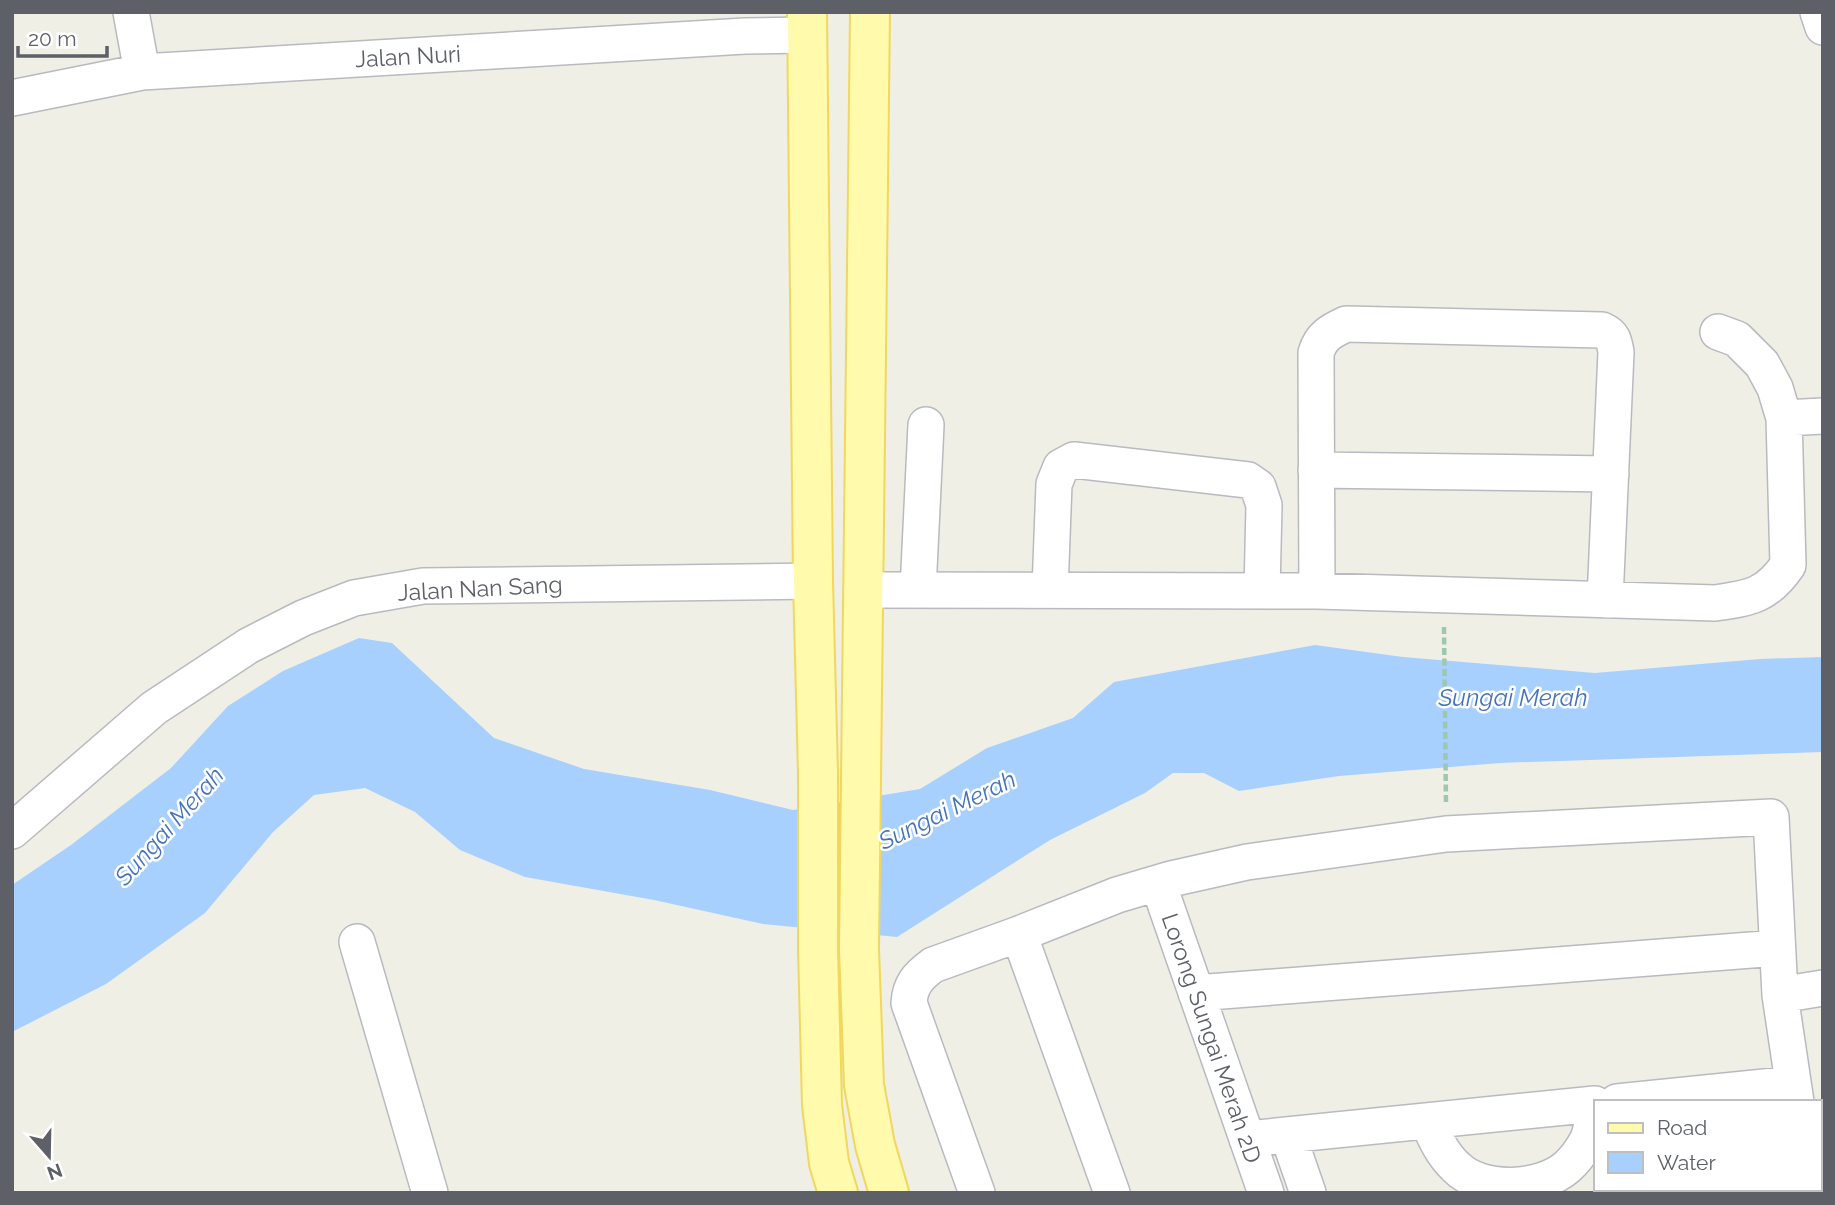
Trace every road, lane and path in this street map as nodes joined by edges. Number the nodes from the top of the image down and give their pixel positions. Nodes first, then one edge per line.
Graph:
1 (131, 12) edge
2 (870, 12) edge
3 (1818, 12) edge
4 (806, 24) edge
5 (1823, 27) edge
6 (142, 72) junction
7 (12, 99) edge
8 (1718, 332) dead end
9 (1823, 416) edge
10 (1784, 418) junction
11 (926, 425) dead end
12 (1316, 470) junction
13 (1611, 474) junction
14 (813, 581) junction
15 (862, 590) junction
16 (918, 590) junction
17 (1050, 590) junction
18 (1262, 591) junction
19 (1317, 591) junction
20 (1605, 600) junction
21 (1444, 653) dead end
22 (14, 823) edge
23 (1447, 834) junction
24 (1158, 883) junction
25 (1019, 934) junction
26 (357, 942) dead end
27 (1777, 948) junction
28 (1823, 988) edge
29 (1196, 993) junction
30 (1780, 995) junction
31 (1794, 1093) edge
32 (1719, 1096) edge
33 (1651, 1100) edge
34 (1594, 1104) edge
35 (1594, 1109) edge
36 (1427, 1121) junction
37 (1288, 1135) junction
38 (1247, 1139) junction
39 (430, 1193) edge
40 (838, 1193) edge
41 (889, 1193) edge
42 (977, 1193) edge
43 (1112, 1193) edge
44 (1266, 1193) edge
45 (1308, 1193) edge

1 - 6 street
2 - 15 main road
3 - 5 street
4 - 6 street, Jalan Nuri
4 - 14 main road
6 - 7 street, Jalan Nuri
8 - 10 street
9 - 10 street
10 - 20 street
11 - 16 street
12 - 13 street
12 - 13 street
12 - 19 street
13 - 20 street
14 - 22 street, Jalan Nan Sang
14 - 40 main road
15 - 16 street
15 - 41 main road
16 - 17 street
17 - 18 street
17 - 18 street
18 - 19 street
19 - 20 street
21 - 23 path
23 - 24 street
23 - 27 street
24 - 25 street
24 - 29 street, Lorong Sungai Merah 2D
25 - 42 street
25 - 43 street
26 - 39 street
27 - 29 street
27 - 30 street
28 - 30 street
29 - 38 street, Lorong Sungai Merah 2D
30 - 31 street
31 - 32 street
32 - 33 street
34 - 36 street
35 - 36 street
36 - 37 street
37 - 38 street
37 - 45 street
38 - 44 street, Lorong Sungai Merah 2D

